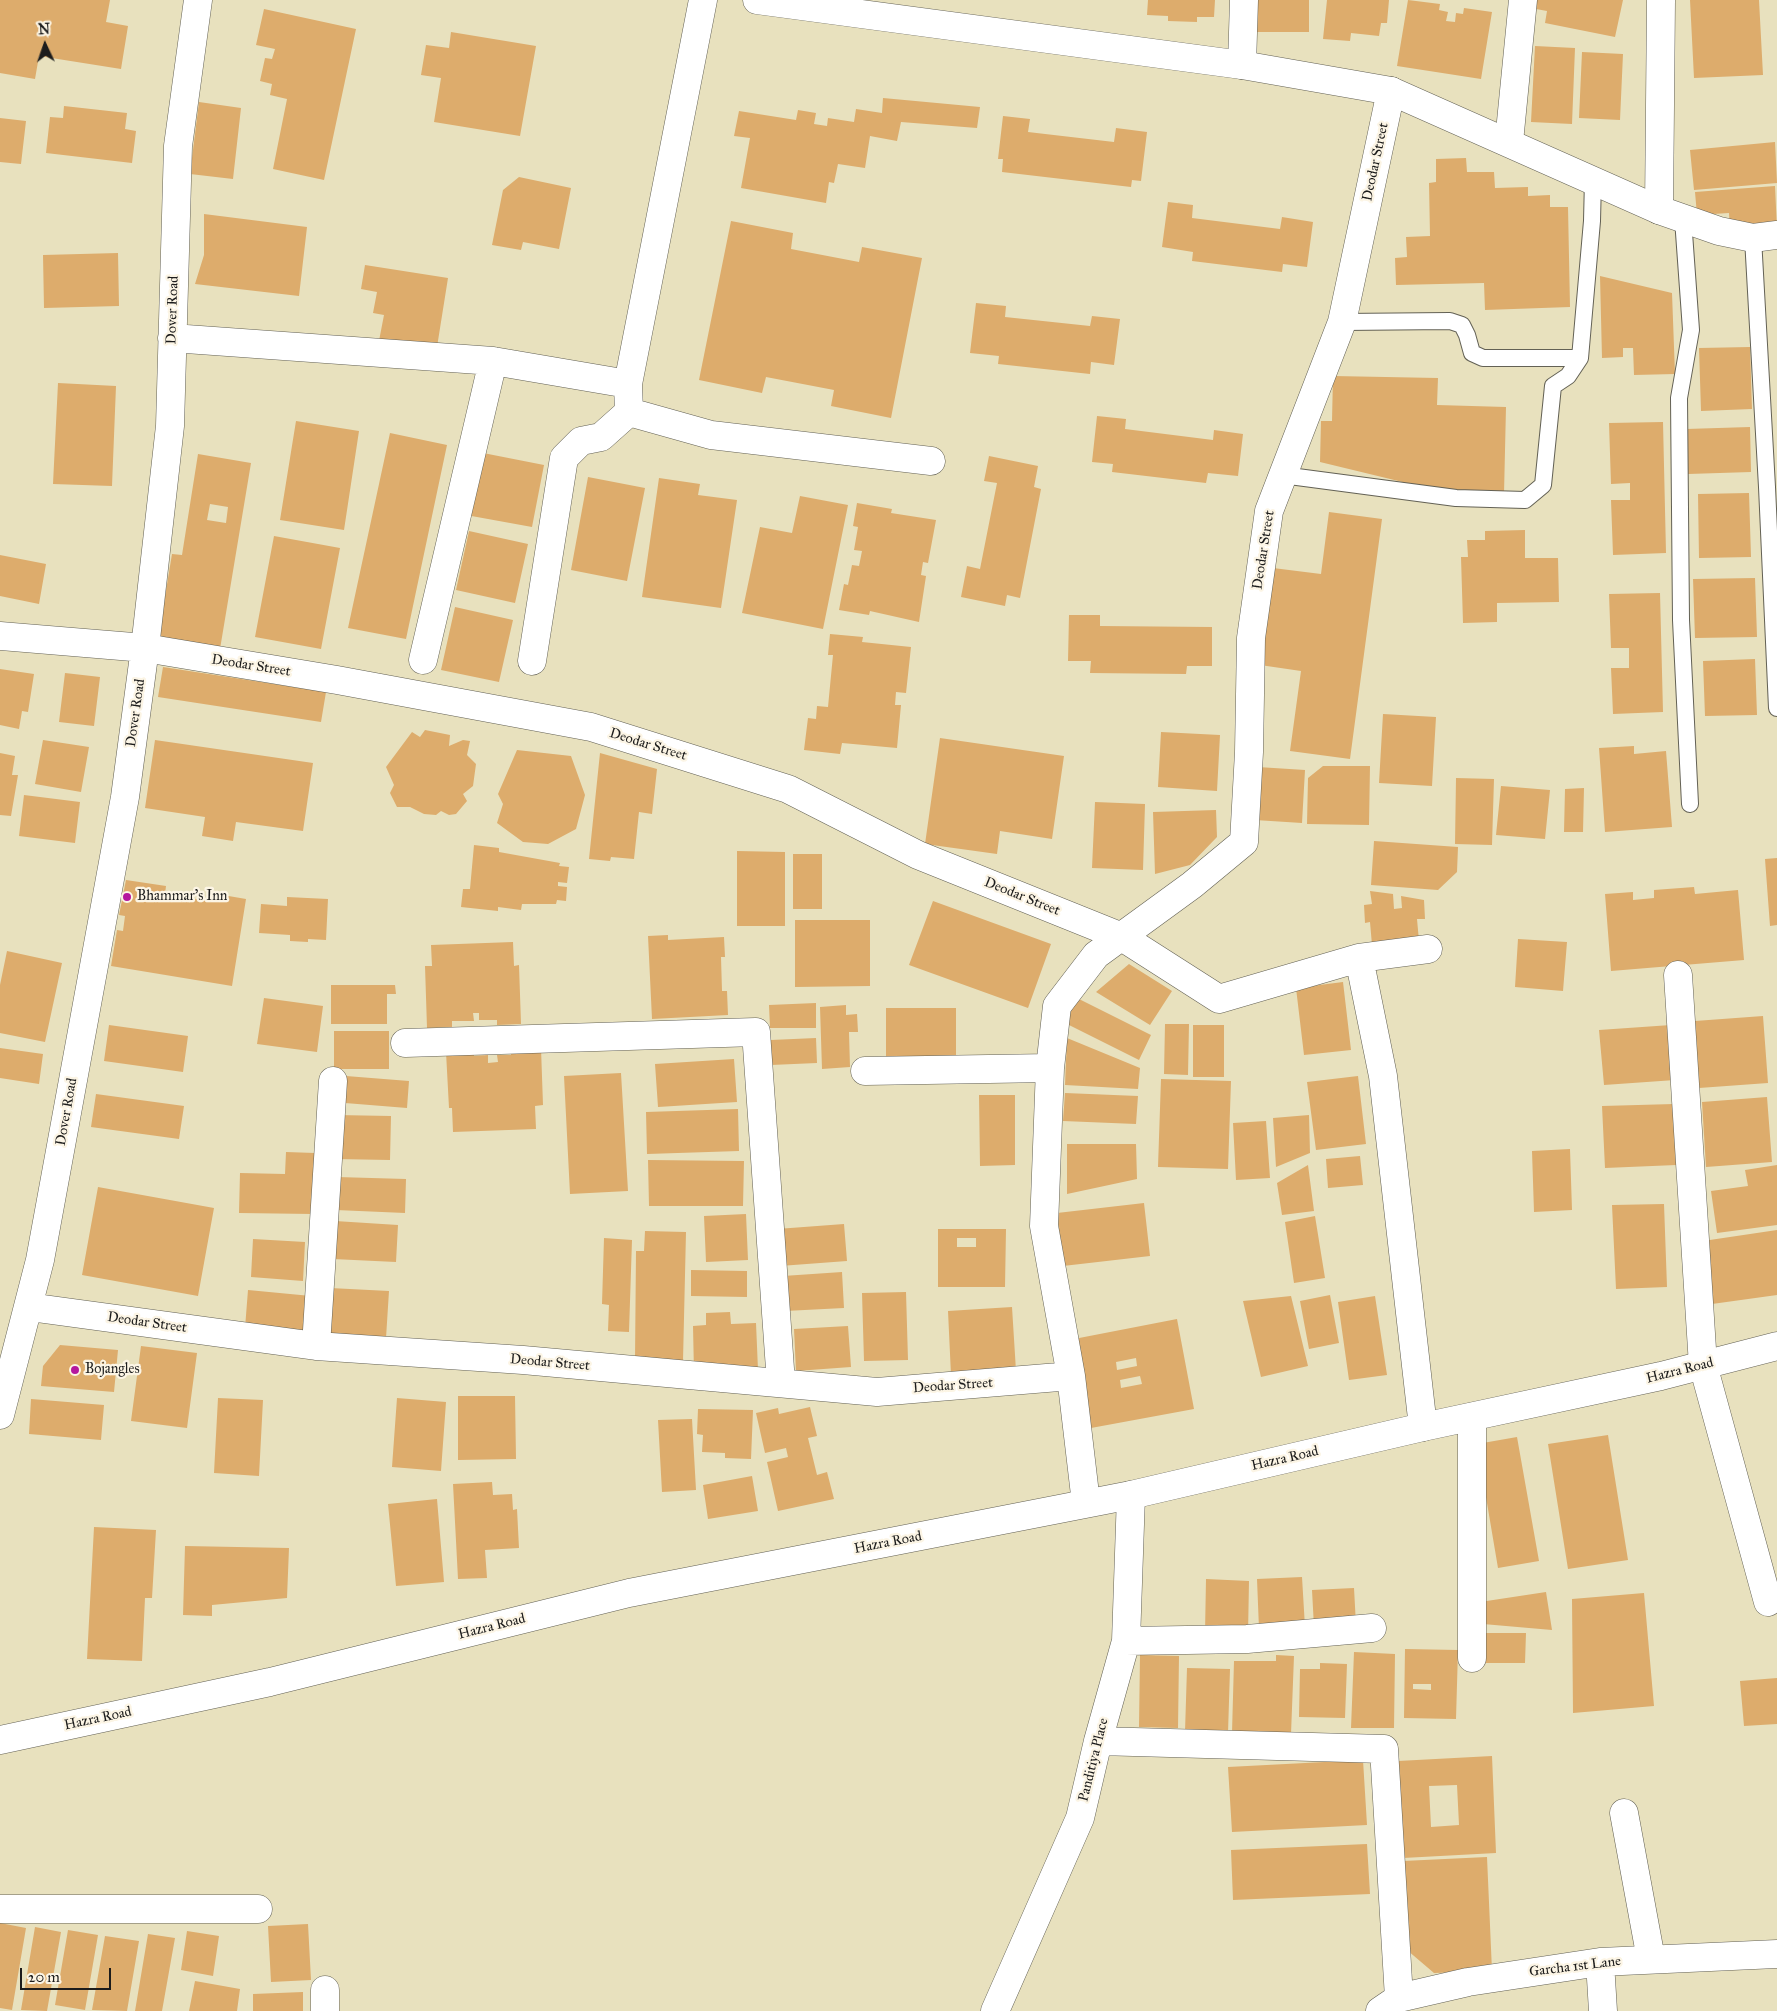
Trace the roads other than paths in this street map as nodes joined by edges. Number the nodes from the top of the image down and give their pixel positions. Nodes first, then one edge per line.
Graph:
1 (198, 0) edge
2 (703, 0) edge
3 (757, 0) edge
4 (1244, 0) edge
5 (1523, 0) edge
6 (1661, 0) edge
7 (1242, 65) junction
8 (1391, 91) junction
9 (1509, 142) junction
10 (1593, 180) junction
11 (1671, 215) junction
12 (1765, 237) edge
13 (1342, 322) junction
14 (172, 338) junction
15 (1580, 358) junction
16 (493, 361) junction
17 (628, 384) junction
18 (629, 412) junction
19 (931, 461) dead end
20 (1282, 475) junction
21 (0, 636) edge
22 (145, 648) junction
23 (424, 660) dead end
24 (532, 662) dead end
25 (1776, 678) edge
26 (1777, 708) edge
27 (1690, 804) dead end
28 (1122, 937) junction
29 (1428, 949) dead end
30 (1359, 958) junction
31 (1678, 975) dead end
32 (405, 1043) dead end
33 (1050, 1068) junction
34 (865, 1072) dead end
35 (333, 1081) dead end
36 (29, 1307) junction
37 (316, 1346) junction
38 (1777, 1346) edge
39 (1703, 1365) junction
40 (1071, 1376) junction
41 (781, 1383) junction
42 (0, 1415) edge
43 (1472, 1417) junction
44 (1423, 1427) junction
45 (1131, 1494) junction
46 (1086, 1503) junction
47 (1768, 1602) dead end
48 (1372, 1628) dead end
49 (1126, 1641) junction
50 (1472, 1658) dead end
51 (0, 1740) edge
52 (1098, 1741) junction
53 (1624, 1813) dead end
54 (0, 1909) edge
55 (258, 1909) dead end
56 (1777, 1954) edge
57 (1651, 1959) junction
58 (1600, 1962) junction
59 (1389, 2005) edge
60 (995, 2011) edge
61 (1603, 2011) edge

1 - 14 street, Dover Road
2 - 17 street
3 - 7 street
4 - 7 street
5 - 9 street
6 - 11 street
7 - 8 street
8 - 9 street
8 - 13 street, Deodar Street
9 - 10 street
10 - 11 street
10 - 15 lane
11 - 12 street
11 - 27 lane
12 - 25 lane
13 - 15 lane
13 - 20 street, Deodar Street
14 - 16 street
14 - 22 street, Dover Road
15 - 20 lane
16 - 17 street
16 - 23 street
17 - 18 street
18 - 19 street
18 - 24 street
20 - 28 street, Deodar Street
21 - 22 street, Deodar Street
22 - 28 street, Deodar Street
22 - 36 street, Dover Road
25 - 26 lane
28 - 30 street
28 - 33 street, Deodar Street
29 - 30 street
30 - 44 street
31 - 39 street
32 - 41 street
33 - 34 street
33 - 40 street, Deodar Street
35 - 37 street
36 - 37 street, Deodar Street
36 - 42 street, Dover Road
37 - 41 street, Deodar Street
38 - 39 street, Hazra Road
39 - 43 street, Hazra Road
39 - 47 street
40 - 41 street, Deodar Street
40 - 46 street, Deodar Street
43 - 44 street, Hazra Road
43 - 50 street
44 - 45 street, Hazra Road
45 - 46 street, Hazra Road
45 - 49 street, Panditiya Place
46 - 51 street, Hazra Road
48 - 49 street
49 - 52 street, Panditiya Place
52 - 59 street
52 - 60 street, Panditiya Place
53 - 57 street
54 - 55 street
56 - 57 street, Garcha 1st Lane
57 - 58 street, Garcha 1st Lane
58 - 59 street, Garcha 1st Lane
58 - 61 street

